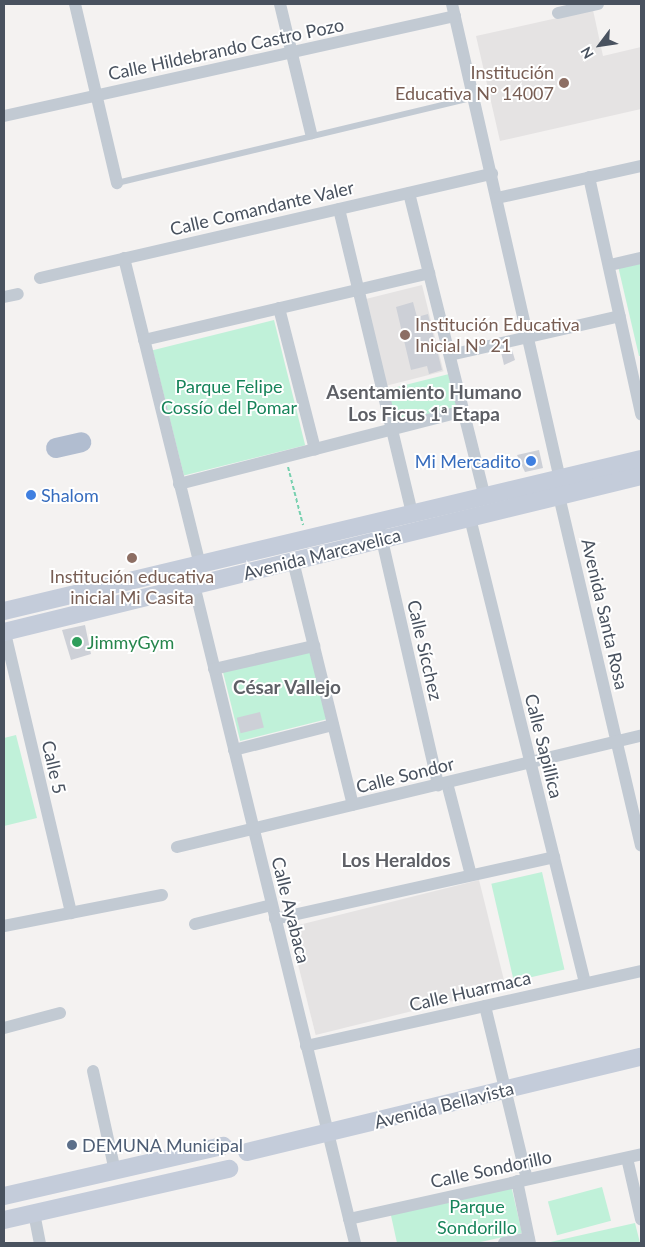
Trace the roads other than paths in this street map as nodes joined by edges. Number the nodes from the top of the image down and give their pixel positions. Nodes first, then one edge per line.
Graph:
1 (75, 4) edge
2 (280, 4) edge
3 (598, 4) edge
4 (454, 10) edge
5 (558, 13) dead end
6 (292, 53) junction
7 (96, 96) junction
8 (474, 97) junction
9 (4, 116) edge
10 (311, 134) junction
11 (641, 166) edge
12 (492, 174) junction
13 (589, 178) junction
14 (117, 183) joint
15 (409, 193) junction
16 (497, 198) junction
17 (339, 209) junction
18 (124, 258) junction
19 (641, 258) edge
20 (610, 265) junction
21 (429, 273) junction
22 (40, 278) dead end
23 (358, 289) junction
24 (18, 294) dead end
25 (4, 297) edge
26 (279, 308) junction
27 (620, 316) junction
28 (529, 337) junction
29 (144, 340) junction
30 (450, 355) junction
31 (637, 369) edge
32 (463, 411) junction
33 (641, 414) edge
34 (390, 430) junction
35 (81, 442) dead end
36 (56, 448) dead end
37 (314, 450) junction
38 (641, 459) edge
39 (641, 476) edge
40 (179, 484) junction
41 (559, 488) junction
42 (485, 497) junction
43 (412, 514) junction
44 (470, 518) junction
45 (380, 531) junction
46 (293, 561) junction
47 (200, 565) junction
48 (194, 585) junction
49 (4, 611) edge
50 (4, 631) edge
51 (314, 646) junction
52 (214, 669) junction
53 (333, 725) junction
54 (641, 736) edge
55 (616, 742) junction
56 (234, 750) junction
57 (530, 763) junction
58 (443, 784) junction
59 (352, 805) junction
60 (254, 829) junction
61 (641, 845) edge
62 (177, 847) dead end
63 (554, 857) junction
64 (471, 875) junction
65 (162, 896) dead end
66 (272, 905) junction
67 (71, 913) junction
68 (276, 919) junction
69 (195, 924) dead end
70 (4, 926) edge
71 (641, 971) edge
72 (585, 983) junction
73 (485, 1006) junction
74 (60, 1014) dead end
75 (4, 1028) edge
76 (306, 1046) junction
77 (641, 1057) edge
78 (93, 1071) dead end
79 (505, 1090) junction
80 (328, 1133) junction
81 (223, 1146) dead end
82 (247, 1152) dead end
83 (641, 1154) edge
84 (176, 1156) junction
85 (627, 1158) junction
86 (229, 1169) dead end
87 (115, 1171) junction
88 (182, 1180) junction
89 (522, 1180) junction
90 (4, 1196) edge
91 (34, 1213) junction
92 (349, 1219) junction
93 (641, 1219) edge
94 (4, 1220) edge
95 (530, 1241) edge
96 (40, 1243) edge
97 (355, 1243) edge
98 (504, 1243) edge

1 - 7 street
2 - 6 street
3 - 5 street
4 - 6 street, Calle Hildebrando Castro Pozo
4 - 8 street, Avenida Santa Rosa
6 - 7 street, Calle Hildebrando Castro Pozo
6 - 10 street
7 - 9 street, Calle Hildebrando Castro Pozo
7 - 14 street
8 - 10 lane
8 - 12 street, Avenida Santa Rosa
10 - 14 lane
11 - 13 street
12 - 15 street, Calle Comandante Valer
12 - 16 street, Avenida Santa Rosa
13 - 16 street
13 - 20 street
15 - 17 street, Calle Comandante Valer
15 - 21 street
16 - 28 street, Avenida Santa Rosa
17 - 18 street, Calle Comandante Valer
17 - 23 street
18 - 22 street, Calle Comandante Valer
18 - 29 street
19 - 20 street
20 - 27 street
21 - 23 street
21 - 30 street
23 - 26 street
23 - 34 street
24 - 25 street
26 - 29 street
26 - 37 street
27 - 28 street
27 - 31 street
28 - 30 street
28 - 41 street, Avenida Santa Rosa
29 - 40 street
30 - 32 street
31 - 33 street
32 - 34 street
32 - 42 street
34 - 37 street
34 - 43 street
35 - 36 main road
37 - 40 street
38 - 41 street, Avenida Marcavelica
39 - 41 street, Avenida Marcavelica
40 - 47 street
41 - 42 street, Avenida Marcavelica
41 - 44 street, Avenida Marcavelica
41 - 55 street, Avenida Santa Rosa
42 - 43 street, Avenida Marcavelica
43 - 45 street, Avenida Marcavelica
44 - 45 street, Avenida Marcavelica
44 - 57 street, Calle Sapillica
45 - 46 street, Avenida Marcavelica
45 - 47 street, Avenida Marcavelica
45 - 58 street, Calle Sícchez
46 - 48 street, Avenida Marcavelica
46 - 51 street
47 - 48 street
47 - 49 street, Avenida Marcavelica
48 - 50 street, Avenida Marcavelica
48 - 52 street, Calle Ayabaca
50 - 67 street, Calle 5
51 - 52 street
51 - 53 street
52 - 56 street, Calle Ayabaca
53 - 56 street
53 - 59 street
54 - 55 street, Calle Sondor
55 - 57 street, Calle Sondor
55 - 61 street, Avenida Santa Rosa
56 - 60 street, Calle Ayabaca
57 - 58 street, Calle Sondor
57 - 63 street, Calle Sapillica
58 - 59 street, Calle Sondor
58 - 64 street, Calle Sícchez
59 - 60 street, Calle Sondor
60 - 62 street, Calle Sondor
60 - 66 street, Calle Ayabaca
63 - 64 street
63 - 72 street, Calle Sapillica
64 - 68 street
65 - 67 street
66 - 68 street, Calle Ayabaca
66 - 69 street
67 - 70 street
68 - 76 street, Calle Ayabaca
71 - 72 street, Calle Huarmaca
72 - 73 street, Calle Huarmaca
73 - 76 street, Calle Huarmaca
73 - 79 street
74 - 75 street
76 - 80 street, Calle Ayabaca
77 - 79 street, Avenida Bellavista
78 - 87 street
79 - 80 street, Avenida Bellavista
79 - 89 street
80 - 82 street, Avenida Bellavista
80 - 92 street, Calle Ayabaca
81 - 84 street
83 - 85 street, Calle Sondorillo
84 - 87 street
84 - 88 street
85 - 89 street, Calle Sondorillo
85 - 93 street
86 - 88 street
87 - 90 street
88 - 91 street
89 - 92 street, Calle Sondorillo
89 - 95 street
91 - 94 street
91 - 96 street
92 - 97 street, Calle Ayabaca
95 - 98 street

